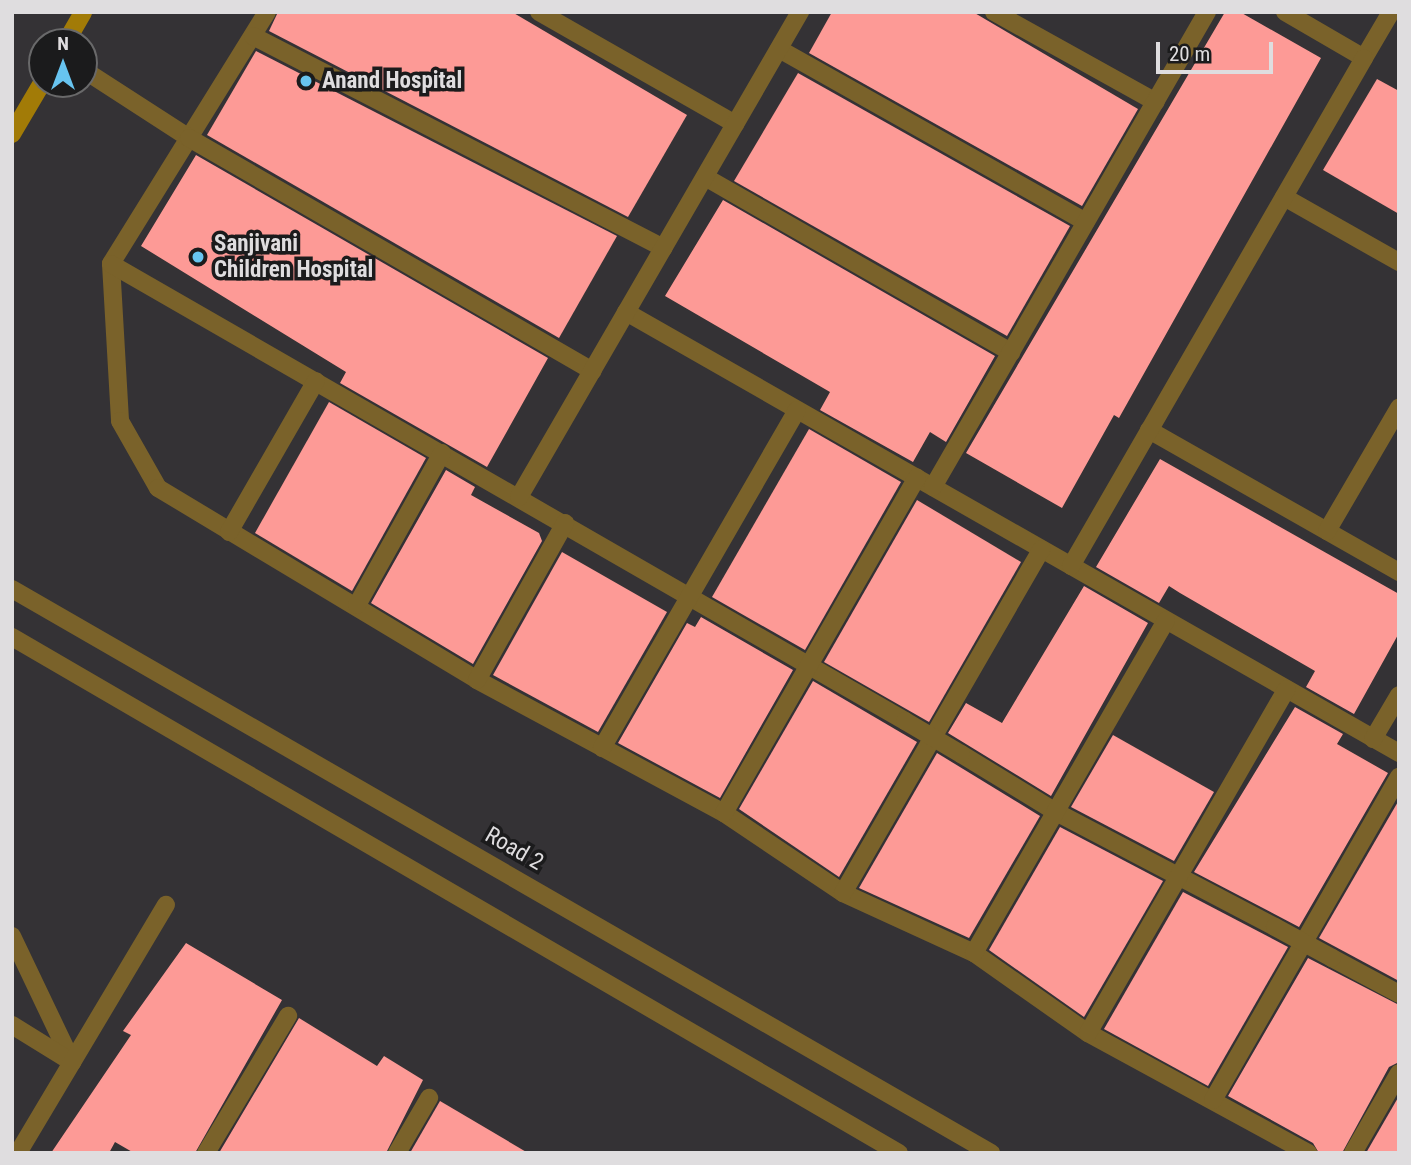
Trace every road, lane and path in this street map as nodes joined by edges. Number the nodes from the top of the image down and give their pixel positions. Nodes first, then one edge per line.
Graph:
1 (83, 12) edge
2 (267, 12) edge
3 (539, 12) edge
4 (800, 12) edge
5 (994, 12) edge
6 (1207, 12) edge
7 (1285, 12) edge
8 (1391, 12) edge
9 (74, 28) edge
10 (253, 36) junction
11 (779, 49) junction
12 (1364, 58) junction
13 (98, 79) edge
14 (33, 98) edge
15 (1156, 102) junction
16 (735, 124) junction
17 (12, 134) edge
18 (188, 138) junction
19 (705, 177) junction
20 (1284, 197) junction
21 (1086, 222) junction
22 (664, 248) junction
23 (1399, 262) edge
24 (111, 264) junction
25 (626, 312) junction
26 (1011, 352) junction
27 (593, 371) junction
28 (316, 380) junction
29 (1399, 408) edge
30 (797, 410) junction
31 (1149, 430) junction
32 (442, 453) junction
33 (925, 482) junction
34 (519, 498) junction
35 (565, 523) junction
36 (1327, 531) junction
37 (229, 532) junction
38 (1042, 549) junction
39 (1071, 566) junction
40 (1399, 572) edge
41 (12, 589) edge
42 (690, 595) junction
43 (357, 605) junction
44 (1166, 620) junction
45 (12, 637) edge
46 (811, 663) junction
47 (477, 680) junction
48 (1287, 689) junction
49 (1399, 695) edge
50 (1373, 738) junction
51 (602, 748) junction
52 (1399, 753) edge
53 (1399, 776) edge
54 (1056, 812) junction
55 (724, 813) junction
56 (1179, 876) junction
57 (843, 893) junction
58 (166, 905) dead end
59 (12, 936) edge
60 (974, 953) junction
61 (1399, 994) edge
62 (288, 1016) dead end
63 (12, 1025) edge
64 (1088, 1032) junction
65 (72, 1062) junction
66 (1399, 1073) edge
67 (429, 1098) dead end
68 (1213, 1100) junction
69 (18, 1153) edge
70 (206, 1153) edge
71 (397, 1153) edge
72 (898, 1153) edge
73 (991, 1153) edge
74 (1308, 1153) edge
75 (1353, 1153) edge

1 - 9 main road
2 - 10 street
3 - 16 street
4 - 11 street
5 - 15 street
6 - 15 street
7 - 12 street
8 - 12 street
10 - 18 street
10 - 22 street
11 - 16 street
11 - 21 street
12 - 20 street
13 - 18 street
14 - 17 main road
15 - 21 street
16 - 19 street
18 - 24 street
18 - 27 street
19 - 22 street
19 - 26 street
20 - 23 street
20 - 31 street
21 - 26 street
22 - 25 street
24 - 28 street
24 - 37 street
25 - 27 street
25 - 30 street
26 - 33 street
27 - 34 street
28 - 32 street
28 - 37 street
29 - 36 street
30 - 33 street
30 - 42 street
31 - 36 street
31 - 39 street
32 - 34 street
32 - 43 street
33 - 38 street
33 - 46 street
34 - 35 street
35 - 42 street
35 - 47 street
36 - 40 street
37 - 43 street
38 - 39 street
38 - 57 street
39 - 44 street
41 - 73 street, Road 2
42 - 46 street
42 - 51 street
43 - 47 street
44 - 48 street
44 - 54 street
45 - 72 street
46 - 54 street, bridge
46 - 55 street
47 - 51 street
48 - 50 street
48 - 56 street
49 - 50 street
50 - 52 street
51 - 55 street
53 - 68 street
54 - 56 street
54 - 60 street
55 - 57 street
56 - 61 street, bridge
56 - 64 street
57 - 60 street
58 - 65 street
59 - 65 street
60 - 64 street
62 - 70 street
63 - 65 street
64 - 68 street
65 - 69 street
66 - 75 street
67 - 71 street
68 - 74 street

